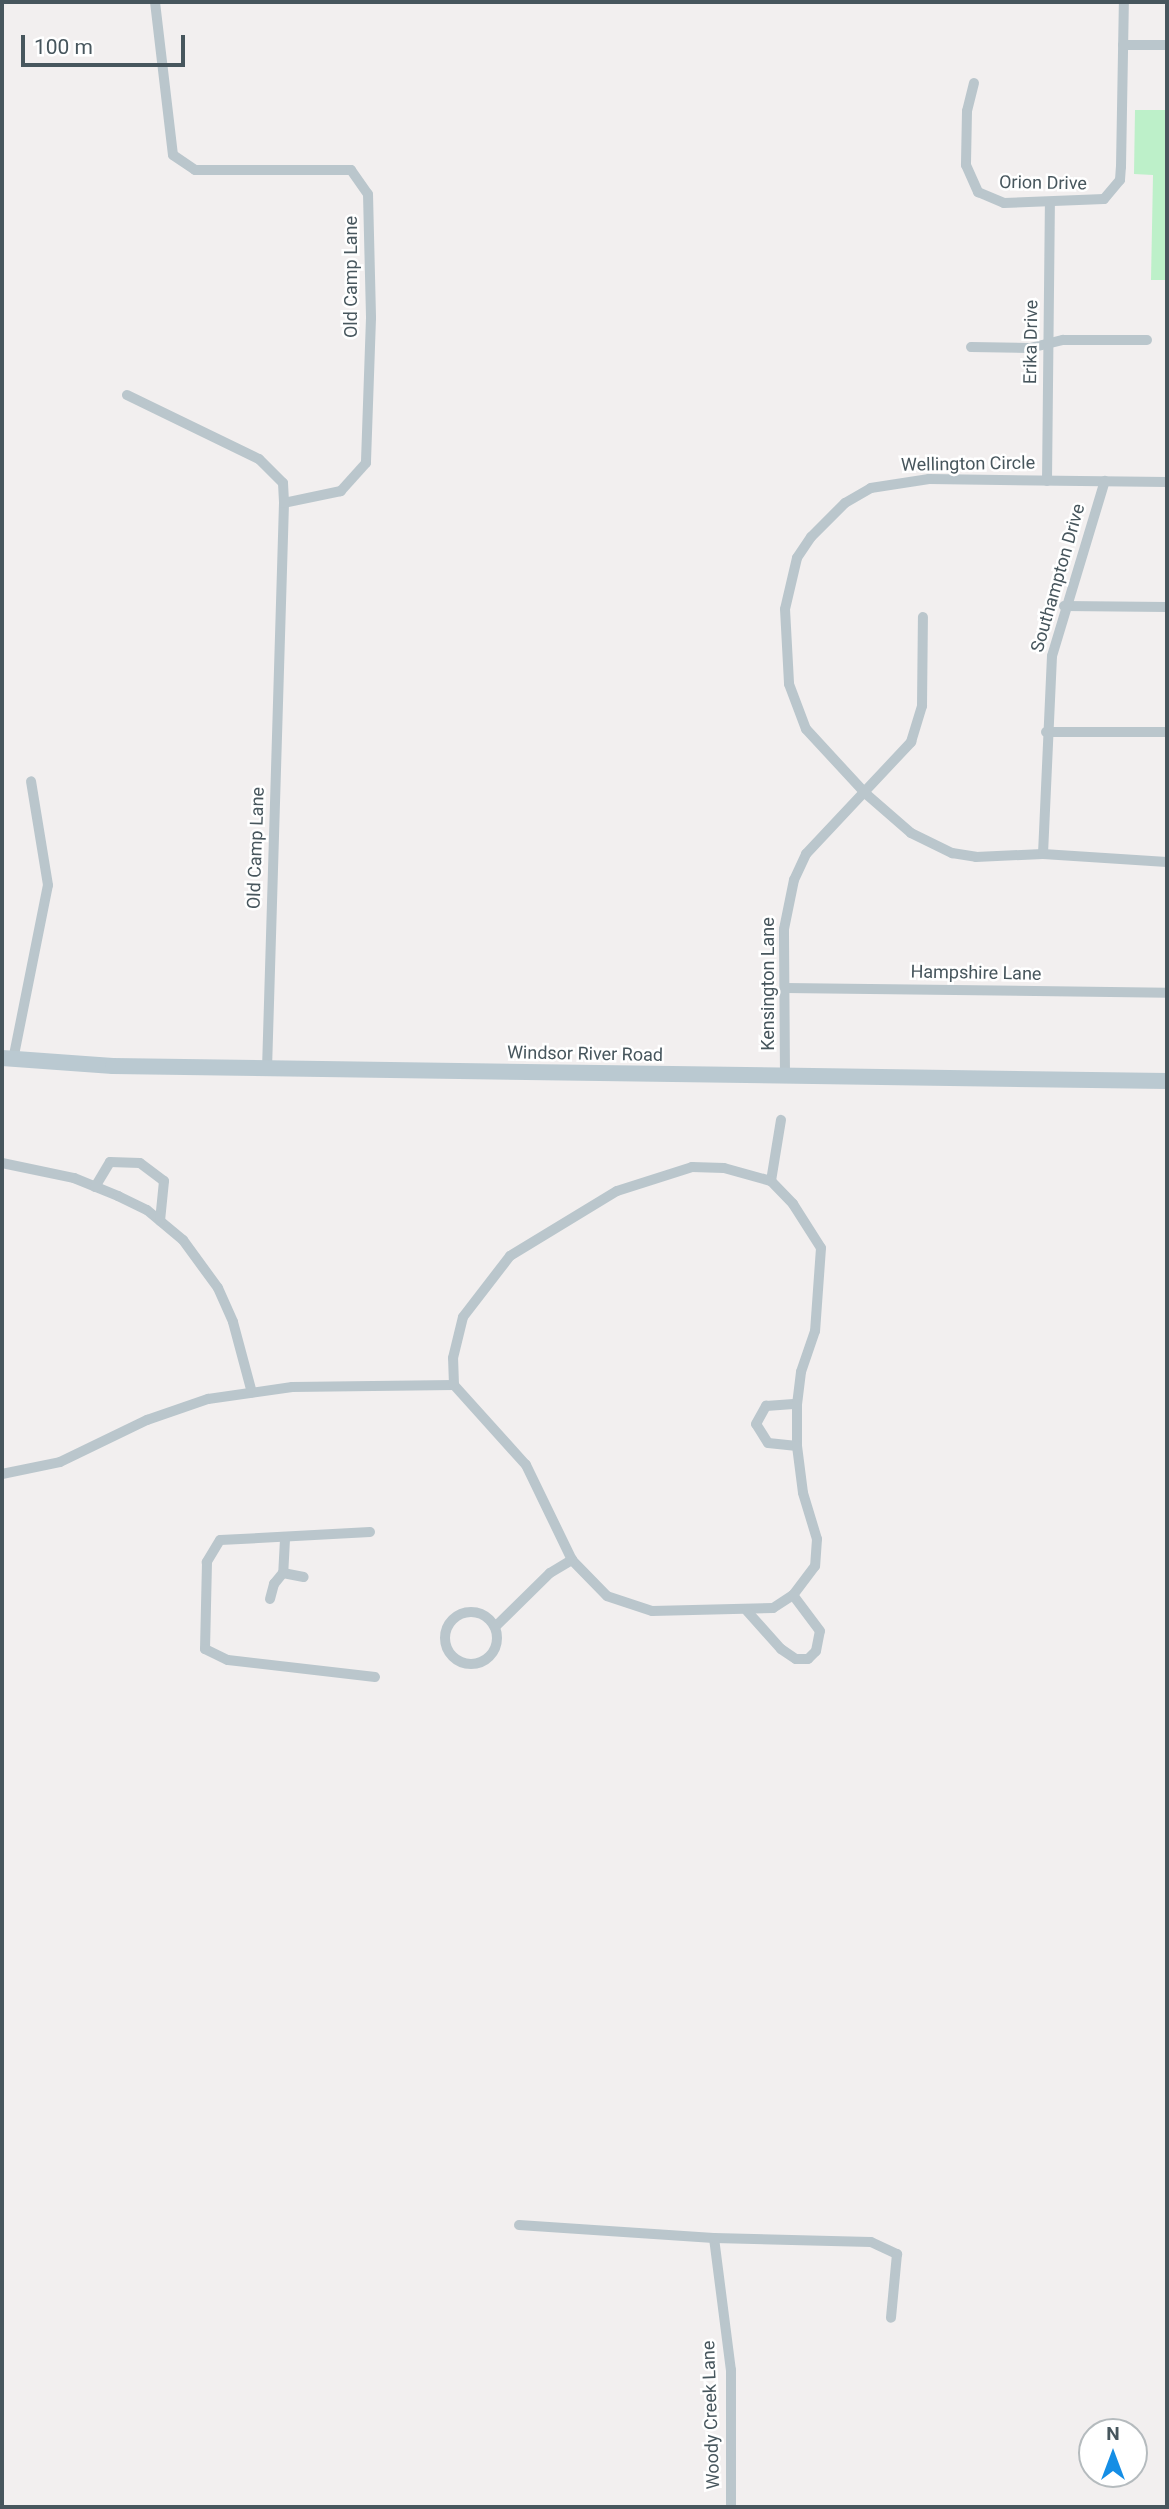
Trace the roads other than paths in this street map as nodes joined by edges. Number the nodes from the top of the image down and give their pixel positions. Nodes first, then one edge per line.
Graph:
1 (155, 2) edge
2 (1124, 2) edge
3 (1123, 45) junction
4 (1167, 45) edge
5 (974, 83) dead end
6 (1049, 204) junction
7 (1147, 340) dead end
8 (1048, 346) junction
9 (971, 347) dead end
10 (127, 395) dead end
11 (1047, 481) junction
12 (1105, 481) junction
13 (1167, 482) edge
14 (284, 503) junction
15 (1064, 606) junction
16 (1167, 607) edge
17 (923, 617) dead end
18 (1046, 732) junction
19 (1167, 732) edge
20 (31, 781) dead end
21 (865, 793) junction
22 (1043, 854) junction
23 (1167, 862) edge
24 (785, 988) junction
25 (1167, 993) edge
26 (7, 1059) edge
27 (267, 1069) junction
28 (785, 1077) junction
29 (1167, 1081) edge
30 (781, 1120) dead end
31 (2, 1163) edge
32 (771, 1181) junction
33 (95, 1187) junction
34 (160, 1221) junction
35 (454, 1385) junction
36 (252, 1393) junction
37 (797, 1404) junction
38 (797, 1446) junction
39 (2, 1474) edge
40 (370, 1532) dead end
41 (285, 1539) junction
42 (572, 1560) junction
43 (283, 1573) junction
44 (304, 1577) dead end
45 (793, 1595) junction
46 (270, 1600) dead end
47 (747, 1611) junction
48 (495, 1627) junction
49 (375, 1677) dead end
50 (519, 2225) dead end
51 (715, 2238) junction
52 (891, 2318) dead end
53 (731, 2507) edge

1 - 14 street, Old Camp Lane
2 - 3 street, Orion Drive
3 - 4 street
3 - 6 street, Orion Drive
5 - 6 street, Orion Drive
6 - 8 street, Erika Drive
7 - 8 street
8 - 9 street
8 - 11 street, Erika Drive
10 - 14 street, Old Camp Lane
11 - 12 street, Wellington Circle
11 - 21 street, Wellington Circle
12 - 13 street, Wellington Circle
12 - 15 street, Southampton Drive
14 - 27 street, Old Camp Lane
15 - 16 street
15 - 18 street, Southampton Drive
17 - 21 street, Kensington Lane
18 - 19 street
18 - 22 street, Southampton Drive
20 - 26 street
21 - 22 street, Wellington Circle
21 - 24 street, Kensington Lane
22 - 23 street, Wellington Circle
24 - 25 street, Hampshire Lane
24 - 28 street, Kensington Lane
26 - 27 main road, Windsor River Road
27 - 28 main road, Windsor River Road
28 - 29 main road, Windsor River Road
30 - 32 street
31 - 33 street
32 - 35 street
32 - 37 street
33 - 34 street
33 - 34 street
34 - 36 street
35 - 36 street
35 - 42 street
36 - 39 street
37 - 38 street
37 - 38 street
38 - 45 street
40 - 41 street
41 - 43 street
41 - 49 street
42 - 47 street
42 - 48 street
43 - 44 street
43 - 46 street
45 - 47 street
45 - 47 street
48 - 48 street
50 - 51 street
51 - 52 street
51 - 53 street, Woody Creek Lane

